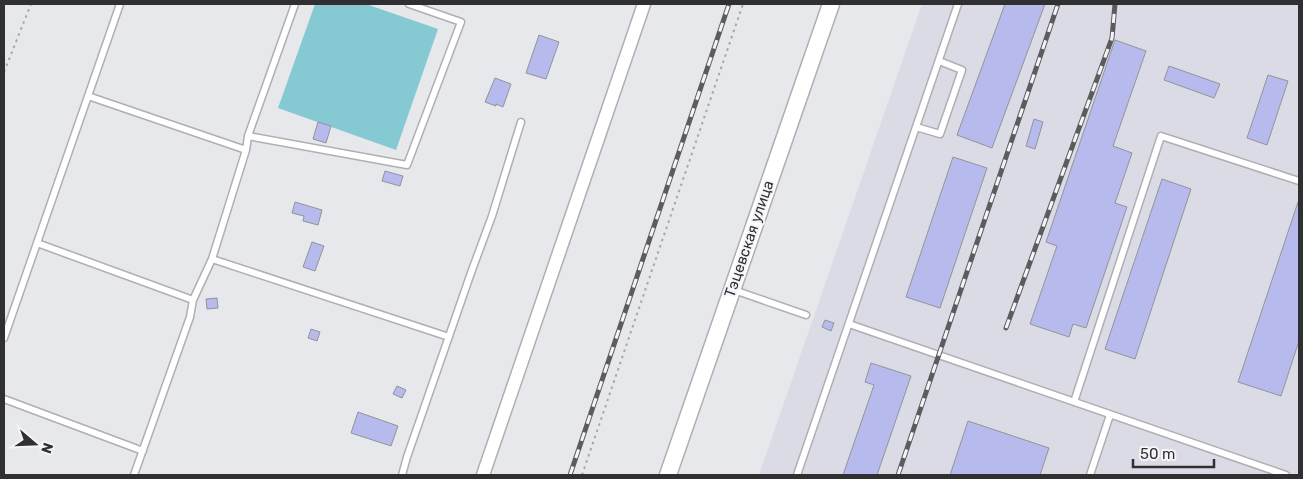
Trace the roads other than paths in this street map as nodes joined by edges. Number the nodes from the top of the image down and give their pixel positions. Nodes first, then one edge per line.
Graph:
1 (120, 4) edge
2 (294, 4) edge
3 (408, 4) edge
4 (644, 4) edge
5 (831, 4) edge
6 (958, 4) edge
7 (939, 61) junction
8 (88, 96) junction
9 (521, 122) dead end
10 (916, 126) junction
11 (248, 136) junction
12 (246, 150) junction
13 (1299, 181) edge
14 (37, 244) junction
15 (212, 259) junction
16 (731, 289) junction
17 (193, 300) junction
18 (806, 314) dead end
19 (849, 324) junction
20 (449, 337) junction
21 (4, 338) edge
22 (4, 399) edge
23 (1074, 402) junction
24 (1110, 414) junction
25 (142, 451) junction
26 (134, 475) edge
27 (402, 475) edge
28 (483, 475) edge
29 (668, 475) edge
30 (797, 475) edge
31 (1090, 475) edge
32 (1286, 475) edge

1 - 8 lane
2 - 11 lane
3 - 11 lane
4 - 28 street
5 - 16 street, Тэцевская улица
6 - 7 lane
7 - 10 lane
7 - 10 lane
8 - 12 lane
8 - 14 lane
9 - 20 lane
10 - 19 lane
11 - 12 lane
12 - 15 lane
13 - 23 lane
14 - 17 lane
14 - 21 lane
15 - 17 lane
15 - 20 lane
16 - 18 lane
16 - 29 street, Тэцевская улица
17 - 25 lane
19 - 23 lane
19 - 30 lane
20 - 27 lane
22 - 25 lane
23 - 24 lane
24 - 31 lane
24 - 32 lane
25 - 26 lane

